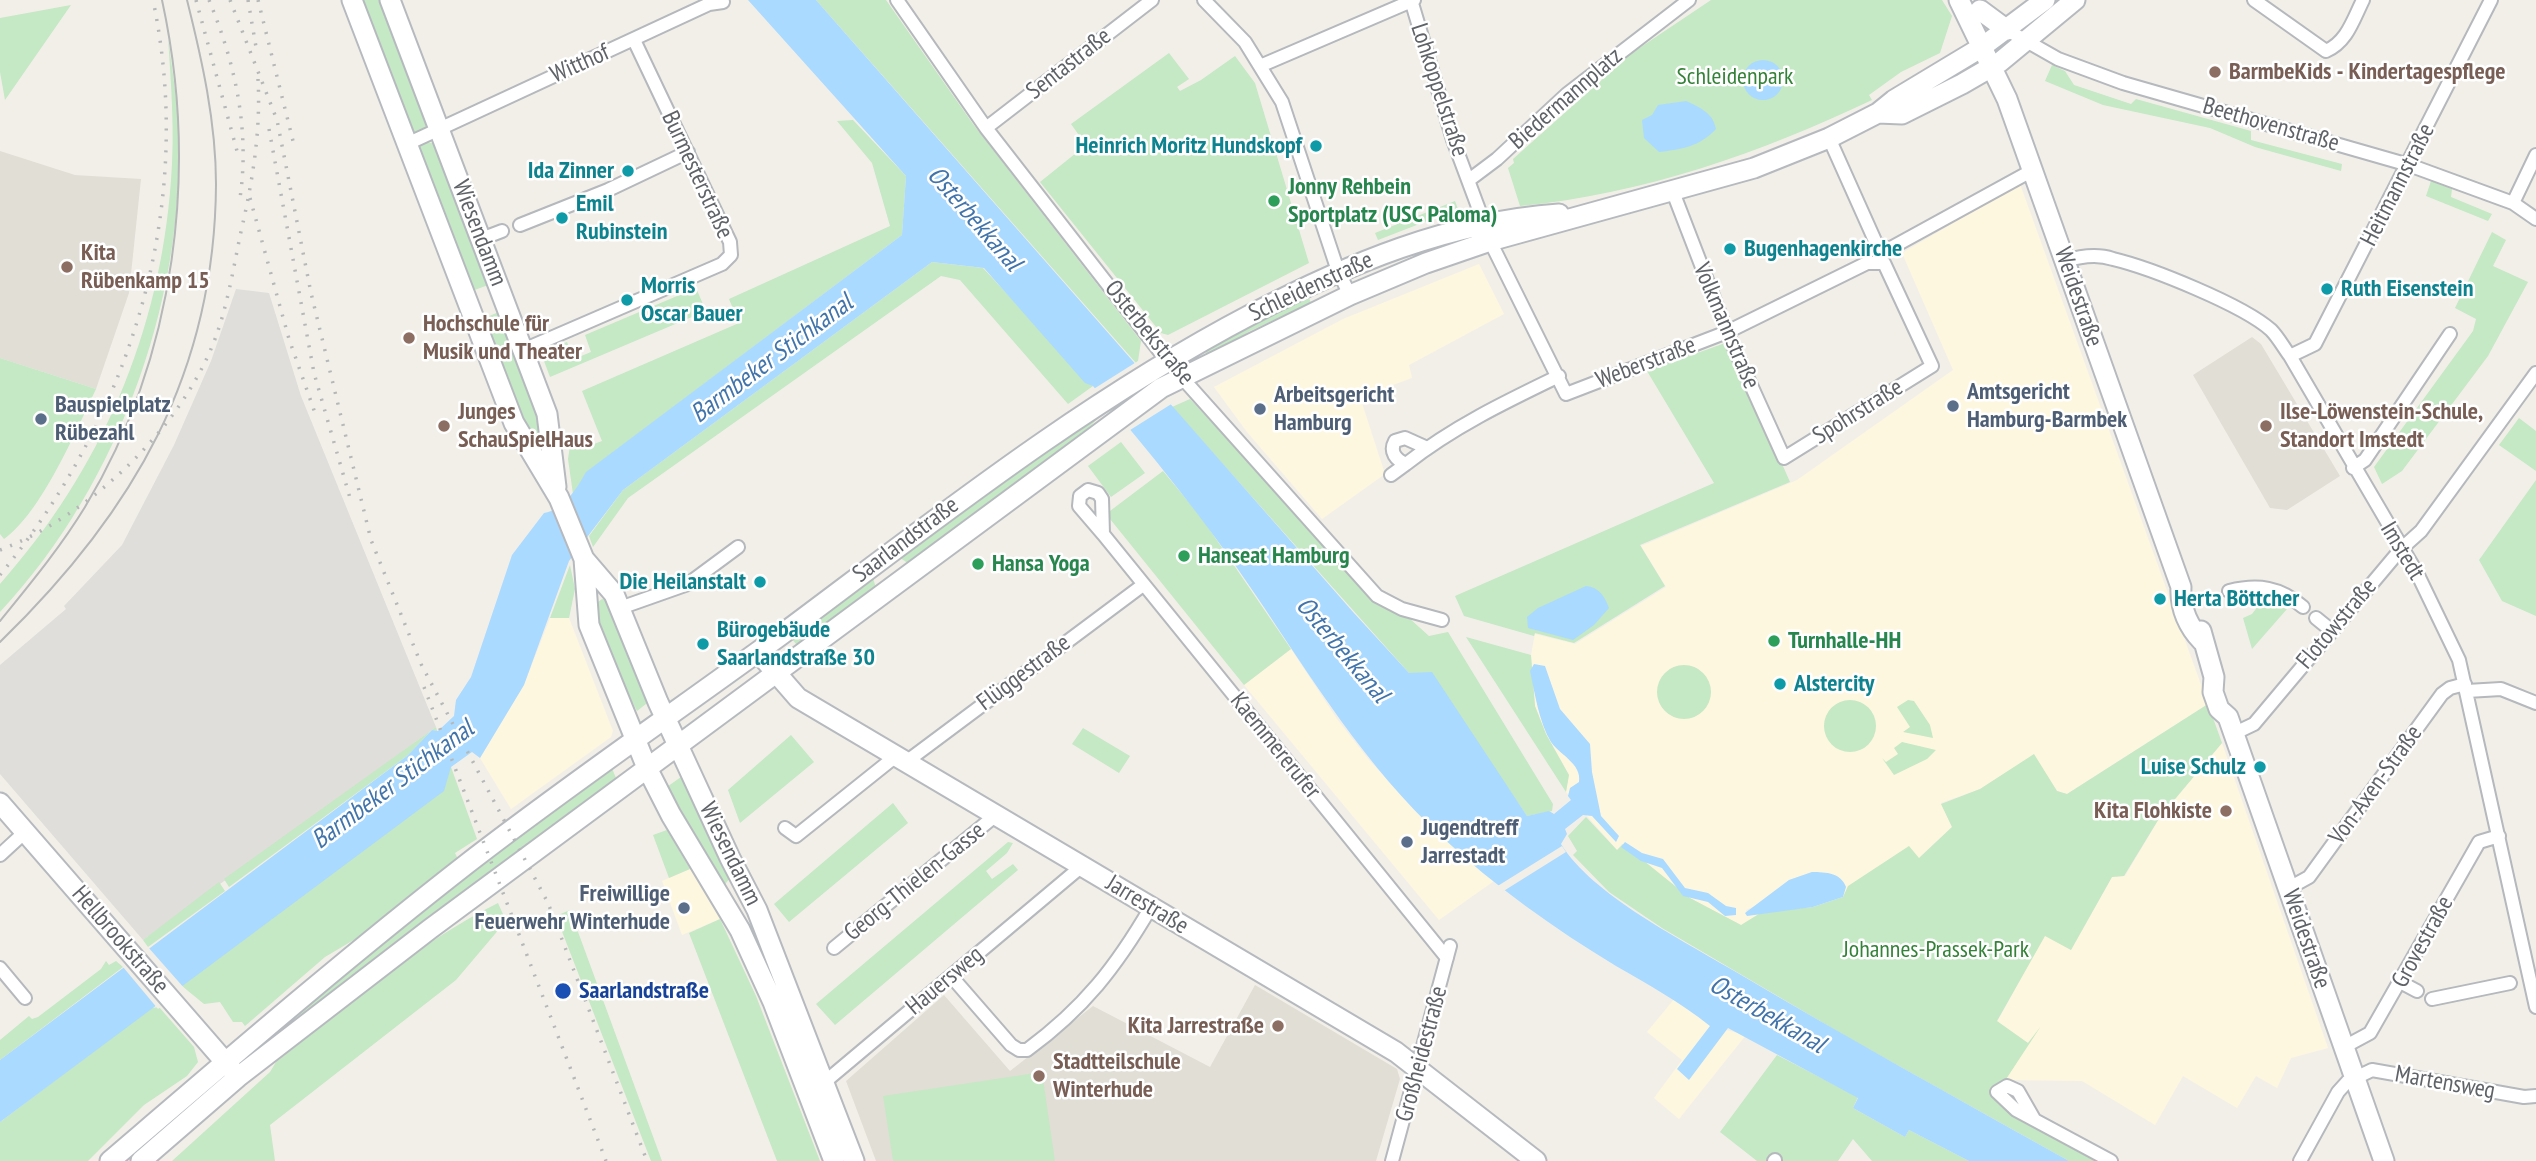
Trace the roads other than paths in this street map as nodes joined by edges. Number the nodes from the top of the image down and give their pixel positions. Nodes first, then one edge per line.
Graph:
1 (352, 0) edge
2 (390, 0) edge
3 (897, 0) edge
4 (1152, 0) edge
5 (1204, 0) edge
6 (1412, 0) edge
7 (1689, 0) edge
8 (1959, 0) edge
9 (2045, 0) edge
10 (2075, 0) edge
11 (2254, 0) edge
12 (2363, 0) edge
13 (2491, 0) edge
14 (723, 2) dead end
15 (1988, 24) edge
16 (634, 40) junction
17 (2027, 41) junction
18 (1995, 64) junction
19 (1260, 66) junction
20 (1878, 113) junction
21 (986, 128) junction
22 (440, 130) junction
23 (1829, 138) junction
24 (407, 144) junction
25 (688, 152) junction
26 (2536, 155) edge
27 (2409, 164) junction
28 (2033, 170) junction
29 (1469, 180) junction
30 (1673, 192) junction
31 (2513, 203) junction
32 (2536, 219) edge
33 (520, 225) dead end
34 (502, 232) dead end
35 (1487, 232) junction
36 (481, 239) junction
37 (2065, 261) junction
38 (1338, 271) junction
39 (1350, 295) junction
40 (1727, 332) junction
41 (2450, 334) dead end
42 (523, 350) junction
43 (2290, 356) junction
44 (1168, 362) junction
45 (1932, 366) joint
46 (2536, 373) edge
47 (1559, 376) junction
48 (1182, 377) junction
49 (1155, 381) junction
50 (1425, 447) junction
51 (1784, 458) joint
52 (1406, 464) junction
53 (2353, 468) junction
54 (1391, 475) dead end
55 (559, 498) junction
56 (1103, 534) dead end
57 (738, 547) dead end
58 (2401, 549) junction
59 (584, 559) junction
60 (1143, 585) junction
61 (2229, 591) dead end
62 (2303, 607) dead end
63 (620, 608) junction
64 (2316, 618) dead end
65 (1442, 620) dead end
66 (2332, 631) junction
67 (758, 652) junction
68 (775, 675) junction
69 (2466, 687) junction
70 (2536, 703) edge
71 (666, 719) junction
72 (2230, 726) junction
73 (636, 740) junction
74 (678, 746) junction
75 (901, 759) junction
76 (647, 768) junction
77 (0, 803) edge
78 (996, 815) junction
79 (785, 828) dead end
80 (25, 832) junction
81 (2499, 836) junction
82 (0, 855) edge
83 (1082, 866) junction
84 (2288, 888) junction
85 (1151, 907) junction
86 (834, 948) dead end
87 (1449, 952) joint
88 (0, 968) edge
89 (951, 976) junction
90 (2400, 982) junction
91 (2510, 983) dead end
92 (2417, 990) dead end
93 (25, 998) dead end
94 (2432, 999) dead end
95 (2536, 1007) edge
96 (2344, 1047) junction
97 (1419, 1069) junction
98 (232, 1070) junction
99 (2355, 1077) junction
100 (824, 1082) junction
101 (809, 1095) junction
102 (2536, 1096) edge
103 (2034, 1119) dead end
104 (158, 1155) edge
105 (110, 1161) edge
106 (141, 1161) edge
107 (834, 1161) edge
108 (854, 1161) edge
109 (1392, 1161) edge
110 (1536, 1161) edge
111 (2111, 1161) edge
112 (2300, 1161) edge
113 (2385, 1161) edge

1 - 24 street, Wiesendamm
2 - 22 street, Wiesendamm
3 - 21 street, Osterbekstraße
4 - 21 street, Sentastraße
5 - 19 street
6 - 19 street
6 - 29 street, Lohkoppelstraße
7 - 29 street, Biedermannplatz
8 - 15 street, Weidestraße
9 - 15 street
10 - 17 street
11 - 12 street
13 - 27 street, Heitmannstraße
14 - 16 street, Witthof
15 - 17 street, Beethovenstraße
15 - 18 street, Weidestraße
15 - 20 street
16 - 22 street, Witthof
16 - 25 street, Burmesterstraße
17 - 18 street
17 - 27 street, Beethovenstraße
18 - 20 street
18 - 28 street, Weidestraße
19 - 38 street
20 - 23 street
21 - 44 street, Osterbekstraße
22 - 24 street
22 - 36 street, Wiesendamm
23 - 28 street
23 - 30 street
24 - 55 street, Wiesendamm
25 - 33 street
25 - 42 street, Burmesterstraße
26 - 31 street
27 - 31 street, Beethovenstraße
27 - 43 street, Heitmannstraße
28 - 37 street, Weidestraße
29 - 35 street
30 - 35 street
30 - 40 street, Volkmannstraße
31 - 32 street, Beethovenstraße
34 - 36 street
35 - 38 street, Schleidenstraße
35 - 39 street, Schleidenstraße
35 - 47 street
36 - 42 street, Wiesendamm
37 - 43 street, Imstedt
37 - 72 street, Weidestraße
38 - 39 street
38 - 44 street, Schleidenstraße
39 - 48 street, Schleidenstraße
40 - 45 street, Weberstraße
40 - 47 street, Weberstraße
40 - 51 street, Volkmannstraße
41 - 53 street
42 - 55 street, Wiesendamm
43 - 53 street, Imstedt
44 - 48 street, Osterbekstraße
44 - 49 street, Schleidenstraße
45 - 51 street, Spohrstraße
46 - 58 street, Flotowstraße
47 - 50 street, Weberstraße
48 - 49 street, Schleidenstraße
48 - 65 street, Osterbekstraße
49 - 67 street, Saarlandstraße
49 - 68 street, Saarlandstraße
50 - 52 street, Weberstraße
50 - 52 street
52 - 54 street, Weberstraße
53 - 58 street, Imstedt
55 - 59 street, Wiesendamm
56 - 60 street, Kaemmererufer
57 - 63 street
58 - 66 street, Flotowstraße
58 - 69 street, Imstedt
59 - 63 street, Wiesendamm
59 - 73 street, Wiesendamm
60 - 75 street, Flüggestraße
60 - 87 street, Kaemmererufer
61 - 62 street
63 - 71 street, Wiesendamm
64 - 66 street
66 - 72 street, Flotowstraße
67 - 68 street, Jarrestraße
67 - 71 street, Saarlandstraße
68 - 74 street, Saarlandstraße
68 - 75 street, Jarrestraße
69 - 70 street
69 - 81 street, Imstedt
69 - 84 street, Von-Axen-Straße
71 - 73 street, Saarlandstraße
71 - 74 street, Wiesendamm
72 - 84 street, Weidestraße
73 - 76 street, Wiesendamm
73 - 98 street, Saarlandstraße
74 - 76 street, Saarlandstraße
74 - 100 street, Wiesendamm
75 - 78 street, Jarrestraße
75 - 79 street, Flüggestraße
76 - 98 street, Saarlandstraße
76 - 101 street, Wiesendamm
77 - 80 street, Hellbrookstraße
78 - 83 street, Jarrestraße
78 - 86 street, Georg-Thielen-Gasse
80 - 82 street
80 - 98 street, Hellbrookstraße
81 - 90 street, Grovestraße
81 - 95 street, Imstedt
83 - 85 street, Jarrestraße
83 - 89 street, Hauersweg
84 - 96 street, Weidestraße
85 - 89 street
85 - 97 street, Jarrestraße
87 - 97 street, Großheidestraße
88 - 93 street
89 - 100 street, Hauersweg
90 - 92 street
90 - 96 street, Grovestraße
91 - 94 street
96 - 99 street, Weidestraße
97 - 109 street, Großheidestraße
97 - 110 street, Jarrestraße
98 - 104 street, Saarlandstraße
98 - 105 street, Saarlandstraße
99 - 102 street, Martensweg
99 - 112 street
99 - 113 street, Weidestraße
100 - 101 street, Hauersweg
100 - 108 street, Wiesendamm
101 - 107 street, Wiesendamm
103 - 111 street
104 - 106 street, Saarlandstraße

